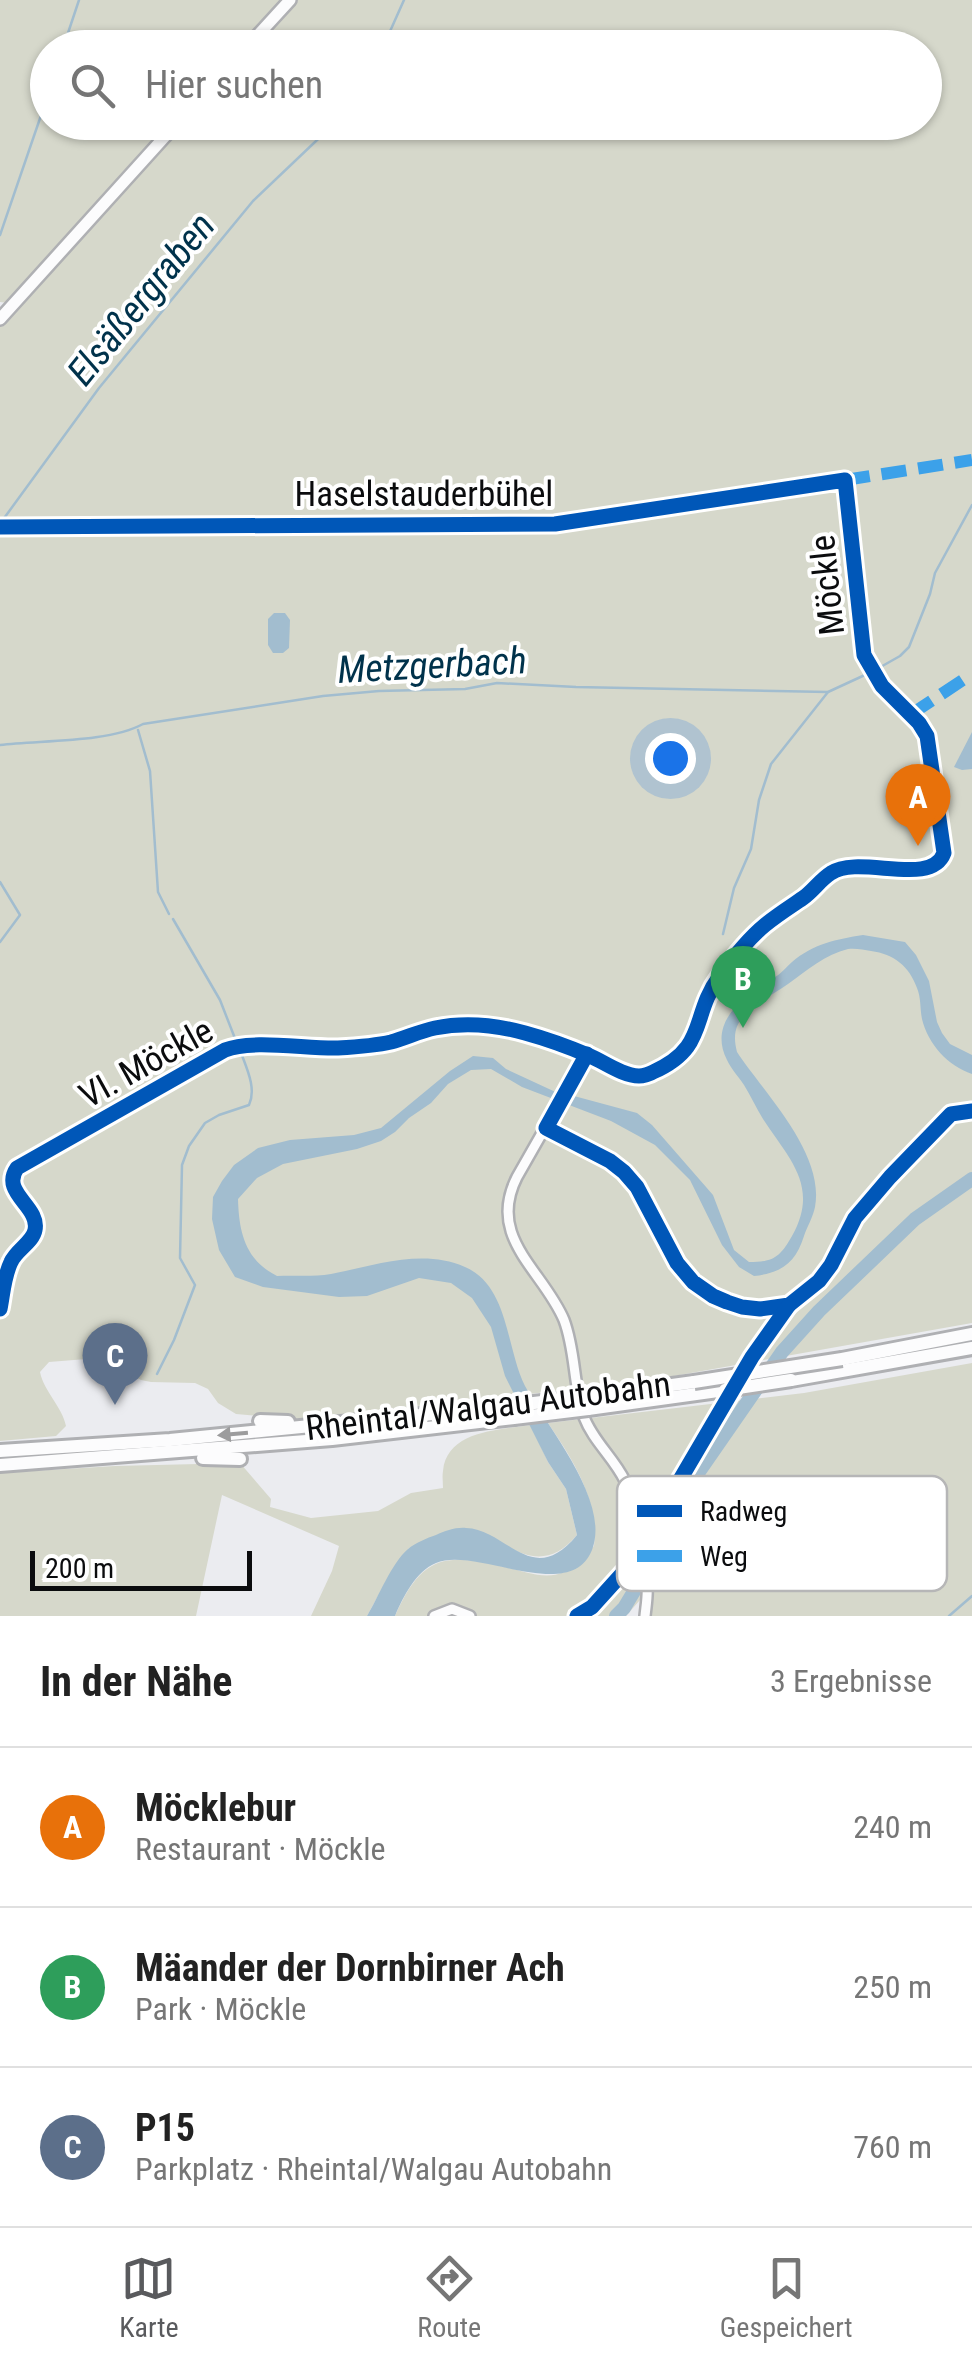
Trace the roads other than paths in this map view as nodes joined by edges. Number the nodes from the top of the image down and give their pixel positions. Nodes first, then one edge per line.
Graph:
1 (290, 0) edge
2 (262, 30) edge
3 (162, 140) edge
4 (0, 319) edge
5 (845, 480) joint
6 (0, 527) edge
7 (587, 1054) junction
8 (790, 1305) dead end
9 (0, 1309) edge
10 (972, 1334) edge
11 (950, 1346) junction
12 (972, 1348) edge
13 (586, 1403) junction
14 (496, 1418) junction
15 (260, 1420) dead end
16 (330, 1424) junction
17 (463, 1437) dead end
18 (57, 1438) dead end
19 (162, 1454) junction
20 (1, 1456) edge
21 (240, 1459) dead end
22 (622, 1476) edge
23 (684, 1476) edge
24 (617, 1580) edge
25 (646, 1591) edge
26 (434, 1616) edge
27 (470, 1616) edge
28 (576, 1616) edge
29 (645, 1616) edge

1 - 2 main road
3 - 4 main road
5 - 6 street, Haselstauderbühel
5 - 7 street, Möckle
7 - 9 street, VI. Möckle
7 - 22 street
8 - 23 street
10 - 11 highway, Rheintal/Walgau Autobahn
11 - 12 highway, Rheintal/Walgau Autobahn
11 - 13 highway, Rheintal/Walgau Autobahn, bridge
13 - 14 highway, Rheintal/Walgau Autobahn, bridge
13 - 14 highway, Rheintal/Walgau Autobahn, bridge
14 - 16 highway, Rheintal/Walgau Autobahn
14 - 17 highway
14 - 19 highway, Rheintal/Walgau Autobahn
15 - 16 highway
16 -> 20 highway, Rheintal/Walgau Autobahn
18 - 20 highway
19 - 20 highway, Rheintal/Walgau Autobahn
19 - 21 highway
24 - 28 street
25 - 29 street
26 - 27 street

